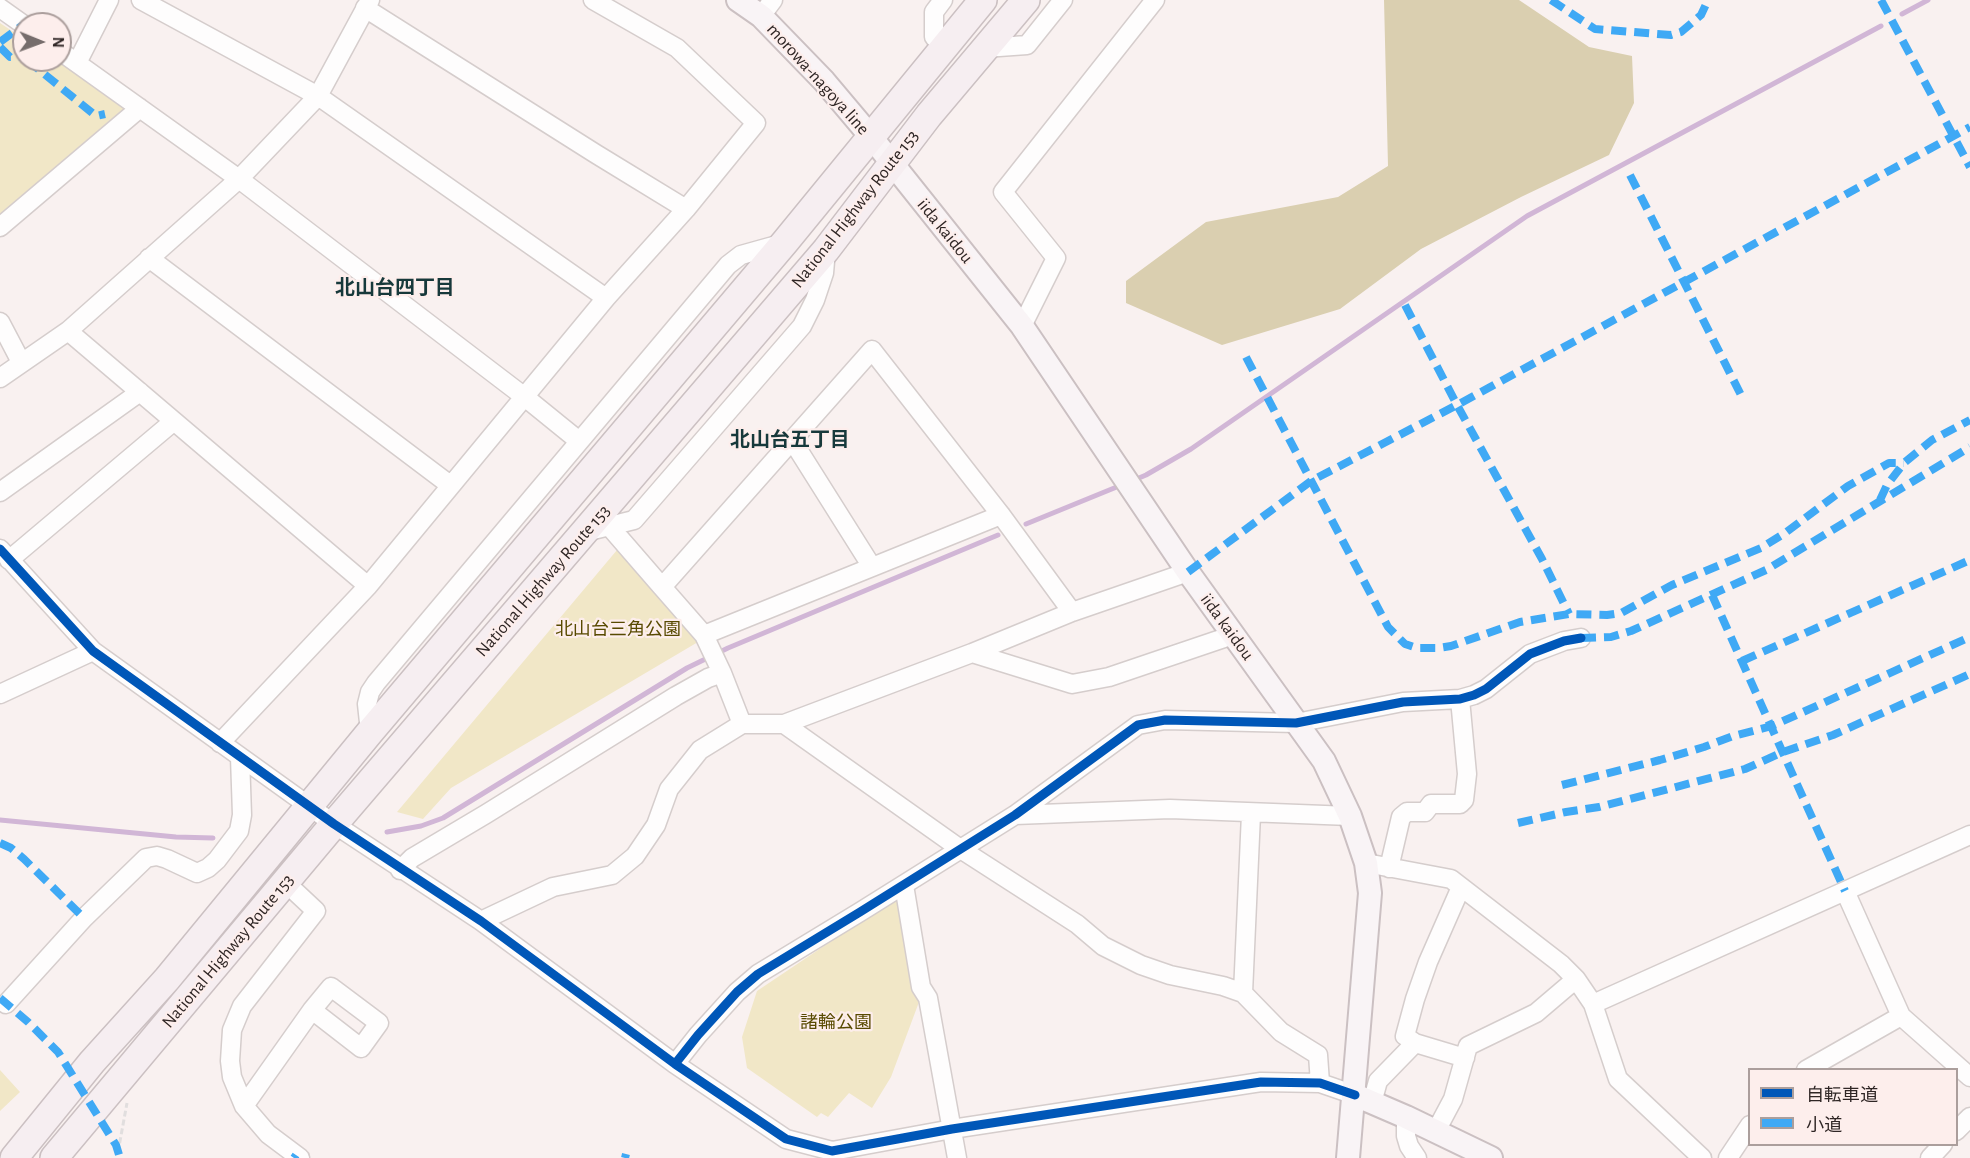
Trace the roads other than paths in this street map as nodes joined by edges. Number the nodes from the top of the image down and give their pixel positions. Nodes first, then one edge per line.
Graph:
1 (110, 0) edge
2 (141, 0) edge
3 (593, 0) edge
4 (738, 0) edge
5 (943, 0) edge
6 (983, 0) edge
7 (1026, 0) edge
8 (1063, 0) edge
9 (1155, 0) edge
10 (368, 4) edge
11 (767, 8) edge
12 (945, 48) junction
13 (986, 48) junction
14 (72, 59) edge
15 (77, 63) junction
16 (318, 96) junction
17 (140, 108) junction
18 (872, 138) junction
19 (891, 164) junction
20 (239, 179) junction
21 (686, 209) junction
22 (0, 227) edge
23 (785, 242) junction
24 (149, 258) junction
25 (606, 298) junction
26 (0, 322) edge
27 (1022, 326) junction
28 (68, 331) junction
29 (21, 362) junction
30 (0, 378) edge
31 (140, 392) junction
32 (526, 398) junction
33 (174, 422) junction
34 (792, 440) junction
35 (579, 441) junction
36 (450, 484) junction
37 (0, 492) edge
38 (1001, 515) junction
39 (598, 530) junction
40 (5, 555) edge
41 (872, 567) junction
42 (1188, 572) junction
43 (368, 586) junction
44 (662, 587) junction
45 (1072, 612) junction
46 (1233, 635) junction
47 (1581, 638) dead end
48 (706, 640) junction
49 (93, 651) junction
50 (972, 653) junction
51 (720, 669) junction
52 (0, 694) edge
53 (1460, 699) junction
54 (1296, 723) junction
55 (742, 724) junction
56 (784, 724) junction
57 (370, 732) junction
58 (220, 742) junction
59 (240, 757) junction
60 (309, 806) junction
61 (1016, 814) junction
62 (1251, 814) junction
63 (1350, 816) junction
64 (334, 824) junction
65 (1970, 835) edge
66 (959, 848) junction
67 (1366, 863) junction
68 (1389, 867) junction
69 (400, 870) junction
70 (285, 882) junction
71 (904, 885) junction
72 (1461, 887) junction
73 (1845, 891) junction
74 (480, 921) junction
75 (1576, 979) junction
76 (1243, 993) junction
77 (6, 1004) dead end
78 (1593, 1004) junction
79 (312, 1010) dead end
80 (1901, 1016) junction
81 (1415, 1043) junction
82 (1466, 1058) junction
83 (675, 1064) junction
84 (1810, 1068) edge
85 (1970, 1077) edge
86 (1320, 1083) junction
87 (1364, 1099) junction
88 (244, 1106) junction
89 (1406, 1117) junction
90 (1970, 1117) edge
91 (1748, 1127) edge
92 (952, 1129) junction
93 (1958, 1129) edge
94 (1436, 1131) junction
95 (1941, 1146) edge
96 (833, 1154) edge
97 (14, 1158) edge
98 (54, 1158) edge
99 (300, 1158) edge
100 (957, 1158) edge
101 (1348, 1158) edge
102 (1417, 1158) edge
103 (1491, 1158) edge
104 (1702, 1158) edge
105 (1728, 1158) edge
106 (1930, 1158) edge

1 - 15 street
2 - 16 street
3 - 21 street
4 - 11 main road, morowa-nagoya line
5 - 12 street
6 - 12 highway, National Highway Route 153
7 - 13 highway, National Highway Route 153
8 - 13 street
9 - 27 street
10 - 16 street
10 - 21 street
11 - 18 main road, morowa-nagoya line
12 - 18 highway, National Highway Route 153
13 - 19 highway, National Highway Route 153
14 - 15 street
15 - 17 street
16 - 20 street
16 - 25 street
17 - 20 street
17 - 22 street
18 - 19 main road, morowa-nagoya line
18 - 23 highway, National Highway Route 153
19 - 27 main road, iida kaidou
19 - 39 highway, National Highway Route 153
20 - 24 street
20 - 32 street
21 - 25 street
23 - 35 street
23 - 57 highway, National Highway Route 153
24 - 28 street
24 - 36 street
25 - 32 street
26 - 29 street
27 - 42 main road, iida kaidou
28 - 29 street
28 - 31 street
29 - 30 street
31 - 33 street
31 - 37 street
32 - 35 street
32 - 36 street
33 - 40 street
33 - 43 street
34 - 38 street
34 - 41 street
34 - 44 street
35 - 57 street
36 - 43 street
38 - 41 street
38 - 45 street
39 - 44 street
39 - 64 highway, National Highway Route 153
40 - 49 street
41 - 48 street
42 - 45 street
42 - 46 main road, iida kaidou
43 - 58 street
44 - 48 street
45 - 50 street
46 - 50 street
46 - 54 main road, iida kaidou
47 - 53 street
48 - 51 street
49 - 52 street
49 - 58 street
50 - 56 street
51 - 55 street
51 - 69 street
53 - 54 street
53 - 68 street
54 - 61 street
54 - 63 main road, iida kaidou
55 - 56 street
55 - 74 street
56 - 66 street
57 - 60 highway, National Highway Route 153
58 - 59 street
59 - 60 street
59 - 77 street
60 - 64 street
60 - 97 highway, National Highway Route 153
61 - 62 street
61 - 66 street
62 - 63 street
62 - 76 street
63 - 67 main road, iida kaidou
64 - 69 street
64 - 70 highway, National Highway Route 153
65 - 73 street
66 - 71 street
66 - 76 street
67 - 68 street
67 - 87 main road, iida kaidou
68 - 72 street
69 - 74 street
70 - 88 street
70 - 98 highway, National Highway Route 153
71 - 83 street
71 - 92 street
72 - 75 street
72 - 81 street
73 - 78 street
73 - 80 street
74 - 83 street
75 - 78 street
75 - 82 street
76 - 86 street
78 - 104 street
79 - 88 street
80 - 84 street
80 - 85 street
81 - 82 street
81 - 87 street
82 - 94 street
83 - 96 street
86 - 87 street
86 - 92 street
87 - 89 main road
87 - 101 main road, iida kaidou
88 - 99 street
89 - 94 main road
89 - 102 street
90 - 93 street
91 - 105 street
92 - 96 street
92 - 100 street
94 - 103 main road
95 - 106 street

